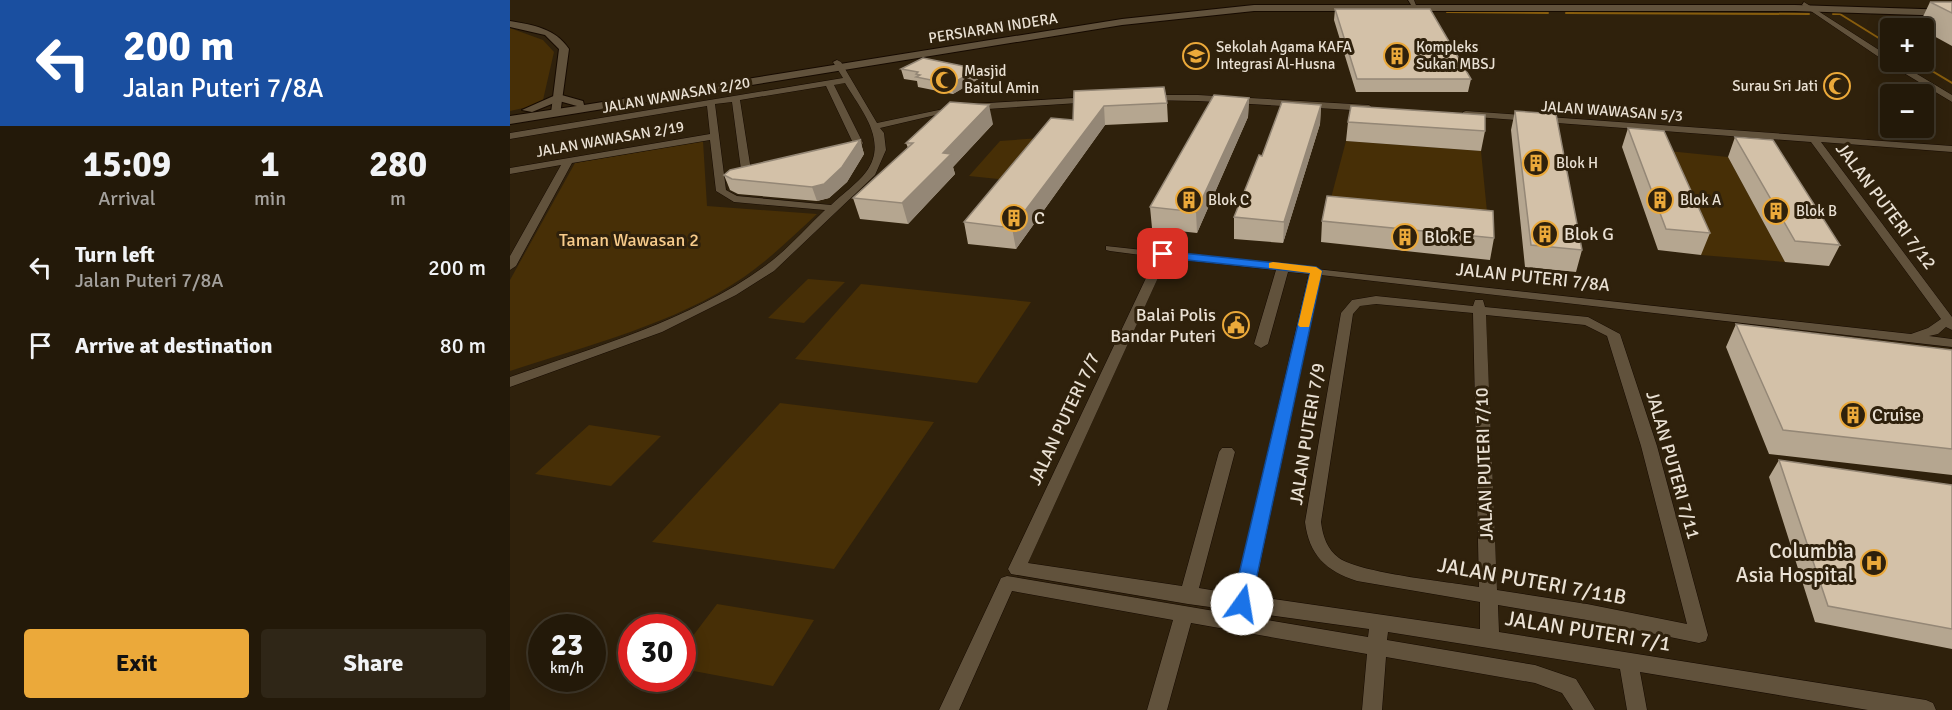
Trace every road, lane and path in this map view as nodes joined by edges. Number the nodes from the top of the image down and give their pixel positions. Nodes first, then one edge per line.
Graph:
1 (1396, 0) edge
2 (1385, 3) junction
3 (1419, 3) edge
4 (1807, 6) junction
5 (1952, 11) edge
6 (510, 24) edge
7 (1880, 54) edge
8 (839, 65) junction
9 (1909, 72) edge
10 (847, 80) junction
11 (829, 83) junction
12 (736, 99) junction
13 (1137, 99) edge
14 (1952, 99) edge
15 (1104, 100) edge
16 (711, 104) junction
17 (557, 106) junction
18 (1378, 108) edge
19 (510, 114) edge
20 (1460, 114) edge
21 (510, 120) edge
22 (875, 126) junction
23 (510, 136) edge
24 (716, 136) junction
25 (1813, 138) junction
26 (1952, 149) edge
27 (834, 158) edge
28 (568, 162) junction
29 (510, 171) edge
30 (758, 174) edge
31 (735, 179) junction
32 (834, 208) junction
33 (1110, 248) dead end
34 (1163, 254) junction
35 (510, 266) edge
36 (1283, 267) junction
37 (1316, 271) junction
38 (1479, 289) junction
39 (1479, 310) junction
40 (1951, 323) edge
41 (1914, 337) junction
42 (1952, 343) edge
43 (1261, 344) dead end
44 (510, 382) edge
45 (1227, 452) dead end
46 (1357, 574) joint
47 (1012, 576) junction
48 (1489, 595) junction
49 (1186, 604) junction
50 (1242, 604) junction
51 (1379, 624) junction
52 (1699, 635) joint
53 (1490, 639) junction
54 (1377, 647) junction
55 (1628, 662) junction
56 (949, 710) edge
57 (1157, 710) edge
58 (1371, 710) edge
59 (1584, 710) edge
60 (1637, 710) edge
61 (1926, 710) edge

1 - 2 main road
2 - 3 main road, PERSIARAN INDERA
2 - 8 main road, PERSIARAN INDERA
3 - 4 main road, PERSIARAN INDERA
3 - 4 main road, PERSIARAN INDERA
3 - 8 main road, PERSIARAN INDERA
4 - 5 main road
4 - 7 street
6 - 17 street
8 - 10 street
8 - 17 main road, PERSIARAN INDERA
8 - 17 main road, PERSIARAN INDERA
9 - 14 street
10 - 11 street, JALAN WAWASAN 2/20
10 - 22 street
11 - 12 street, JALAN WAWASAN 2/20
11 - 27 street
12 - 16 street, JALAN WAWASAN 2/20
12 - 31 street
13 - 18 street
15 - 22 street
16 - 23 street, JALAN WAWASAN 2/20
16 - 24 street
17 - 19 main road, PERSIARAN INDERA
17 - 21 main road, PERSIARAN INDERA
20 - 25 street, JALAN WAWASAN 5/3
22 - 32 street
24 - 28 street, JALAN WAWASAN 2/19
24 - 31 street
25 - 26 street, JALAN WAWASAN 5/3
25 - 40 street, JALAN PUTERI 7/12
28 - 29 street, JALAN WAWASAN 2/19
28 - 35 street
30 - 31 street
31 - 32 street
32 - 44 street
33 - 34 street, JALAN PUTERI 7/8A
34 - 36 street, JALAN PUTERI 7/8A
34 - 47 street, JALAN PUTERI 7/7
36 - 37 street, JALAN PUTERI 7/8A
36 - 43 street
37 - 38 street, JALAN PUTERI 7/8A
37 - 50 street
38 - 39 street, JALAN PUTERI 7/10
38 - 41 street, JALAN PUTERI 7/8A
39 - 46 street, JALAN PUTERI 7/9
39 - 48 street, JALAN PUTERI 7/10
39 - 52 street, JALAN PUTERI 7/11
40 - 41 street
41 - 42 street, JALAN PUTERI 7/8A
45 - 49 street
46 - 48 street, JALAN PUTERI 7/11B
47 - 49 street
47 - 56 street, JALAN PUTERI 7/7
48 - 52 street, JALAN PUTERI 7/11B
48 - 53 street, JALAN PUTERI 7/10
49 - 50 street, JALAN PUTERI 7/1
49 - 54 street
49 - 57 street
50 - 51 street, JALAN PUTERI 7/1
51 - 53 street, JALAN PUTERI 7/1
51 - 54 street
53 - 55 street, JALAN PUTERI 7/1
54 - 58 street
54 - 59 street
55 - 60 street
55 - 61 street, JALAN PUTERI 7/1

